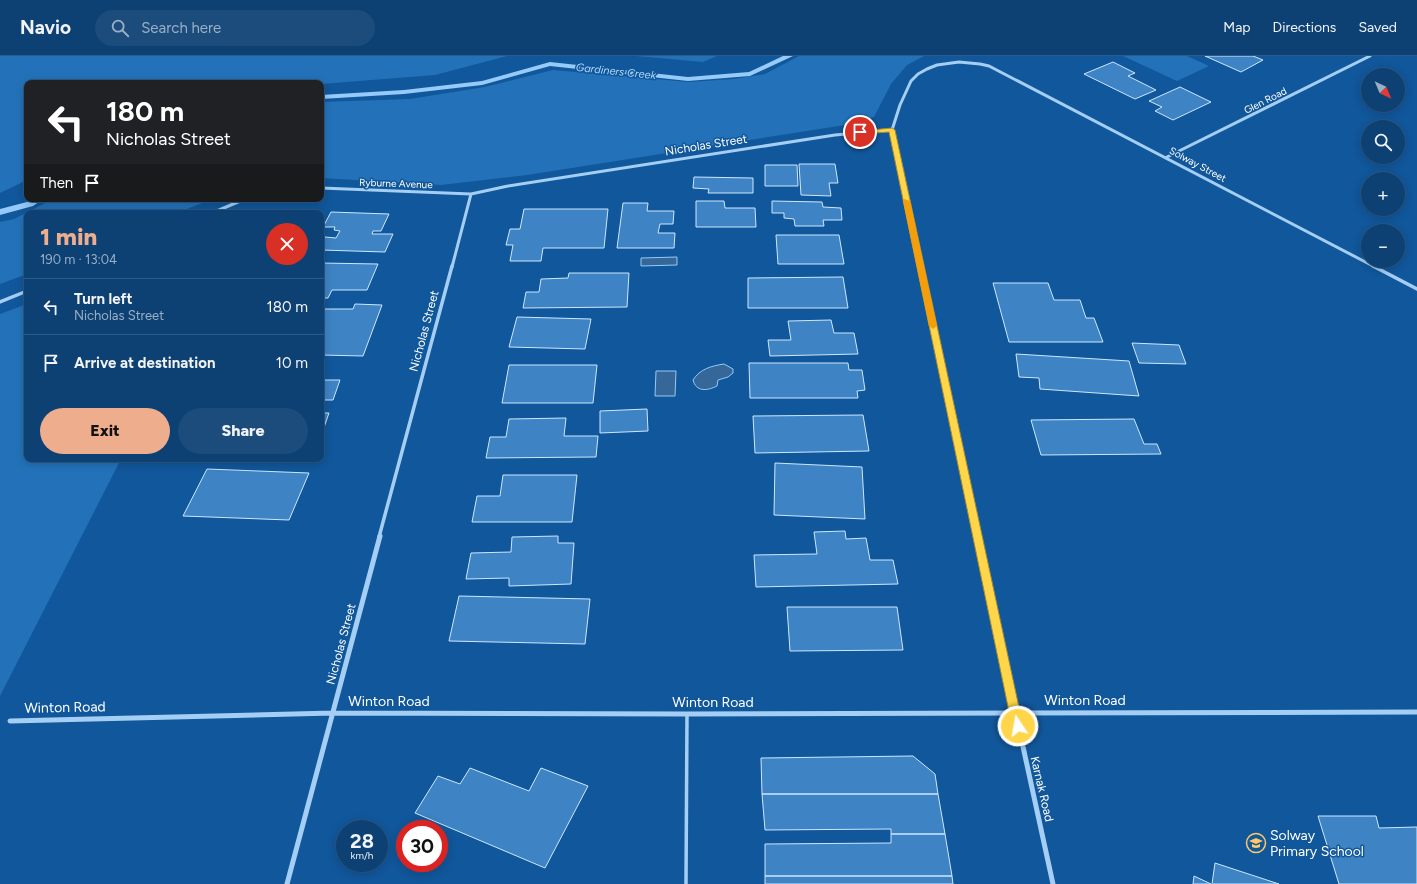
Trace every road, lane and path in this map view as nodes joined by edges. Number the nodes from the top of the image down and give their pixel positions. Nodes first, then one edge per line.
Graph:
1 (1370, 56) edge
2 (892, 130) junction
3 (1167, 157) junction
4 (324, 188) edge
5 (471, 194) junction
6 (238, 202) edge
7 (219, 210) edge
8 (1417, 289) edge
9 (24, 292) edge
10 (0, 302) edge
11 (1014, 712) junction
12 (1417, 712) edge
13 (332, 713) junction
14 (687, 714) junction
15 (10, 720) dead end
16 (287, 884) edge
17 (686, 884) edge
18 (1053, 884) edge

1 - 3 street, Glen Road
2 - 3 street, Solway Street
2 - 5 street, Nicholas Street
2 - 11 street, Karnak Road
3 - 8 street, Solway Street
4 - 5 street, Ryburne Avenue
5 - 13 street, Nicholas Street
6 - 7 street
9 - 10 street
11 - 12 street, Winton Road
11 - 14 street, Winton Road
11 - 18 street, Karnak Road
13 - 14 street, Winton Road
13 - 15 street, Winton Road
13 - 16 street, Nicholas Street
14 - 17 lane

